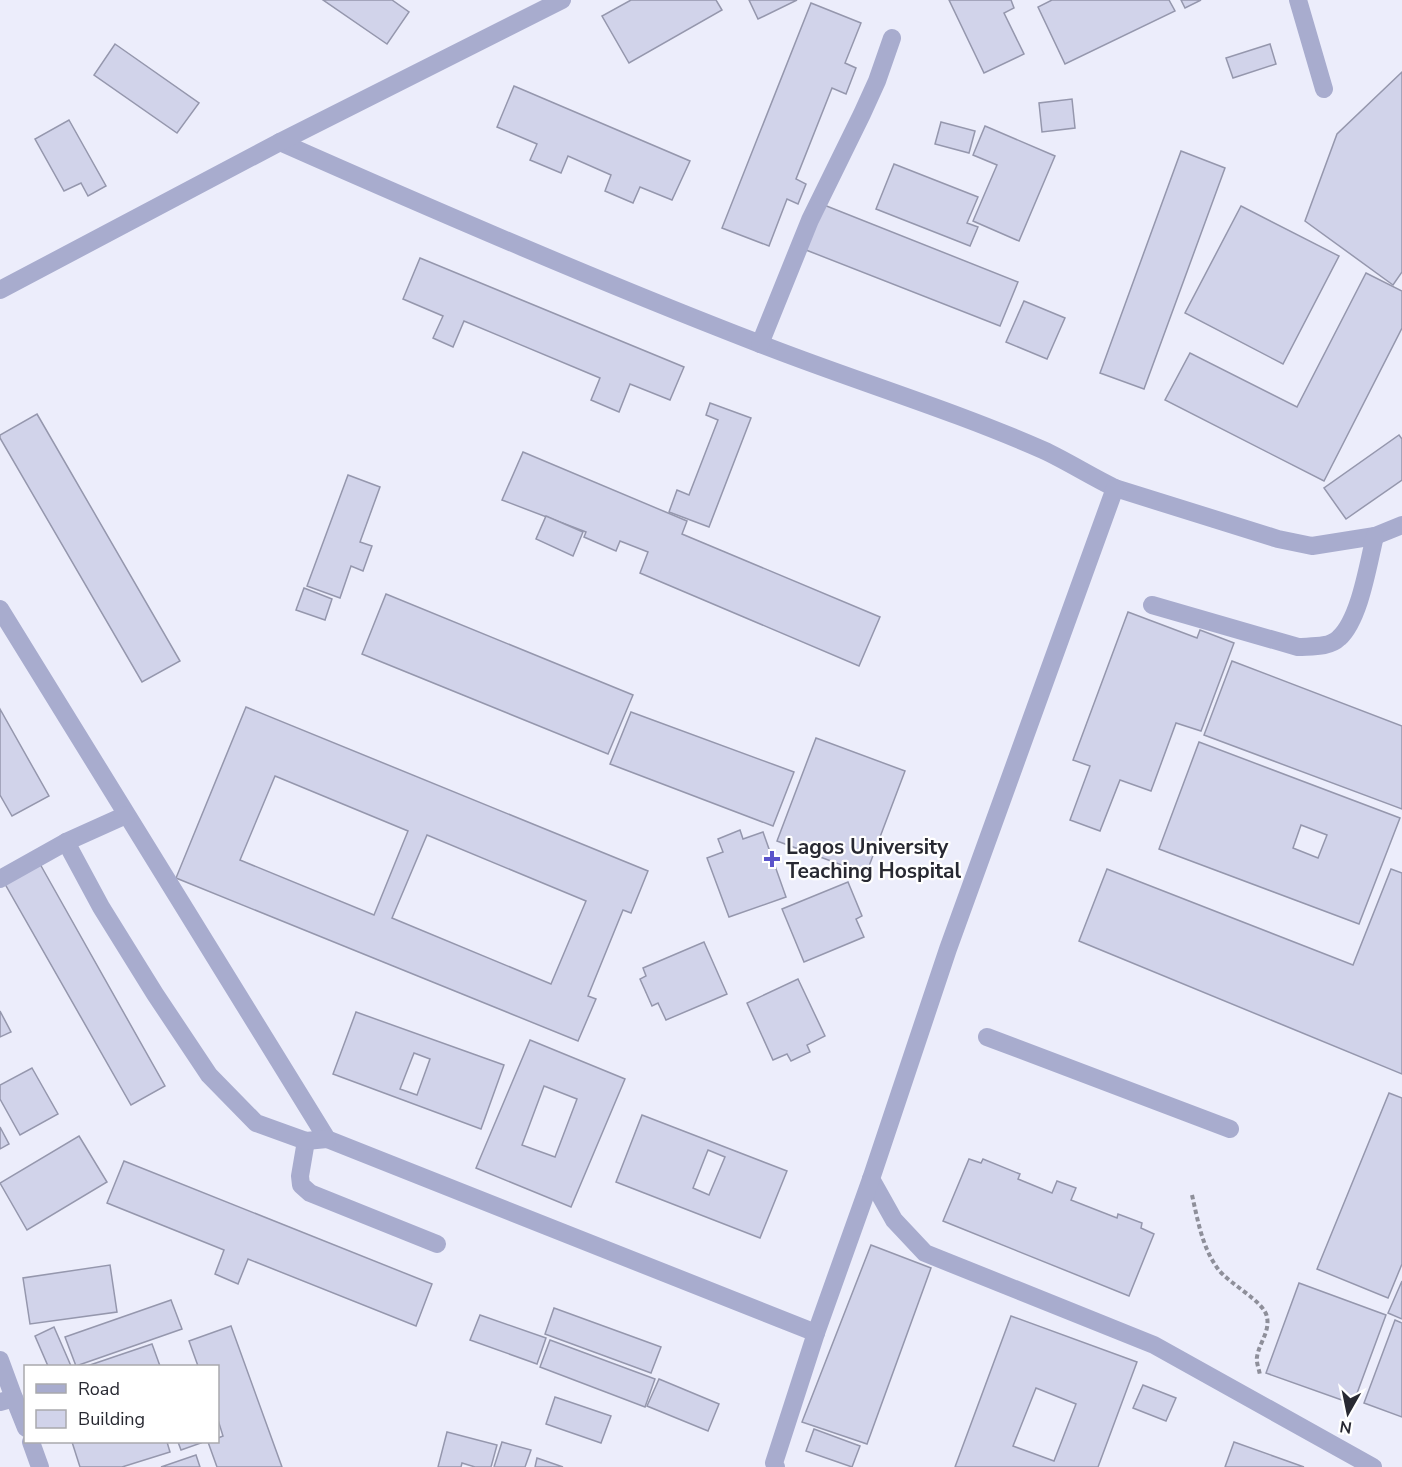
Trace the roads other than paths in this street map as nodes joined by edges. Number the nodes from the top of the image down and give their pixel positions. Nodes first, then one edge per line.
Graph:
1 (562, 0) edge
2 (1298, 0) edge
3 (892, 38) dead end
4 (1324, 89) dead end
5 (280, 142) junction
6 (0, 290) edge
7 (760, 344) junction
8 (1115, 488) junction
9 (1402, 525) edge
10 (1375, 536) junction
11 (1152, 605) dead end
12 (0, 609) edge
13 (126, 815) junction
14 (66, 842) junction
15 (0, 879) edge
16 (987, 1037) dead end
17 (1230, 1129) dead end
18 (327, 1139) junction
19 (306, 1141) junction
20 (871, 1179) junction
21 (437, 1244) dead end
22 (816, 1333) junction
23 (0, 1360) edge
24 (7, 1400) edge
25 (24, 1425) edge
26 (31, 1443) edge
27 (40, 1467) edge
28 (776, 1467) edge
29 (1372, 1467) edge

1 - 5 street
2 - 4 street
3 - 7 street
5 - 6 street
5 - 7 street
7 - 8 street
8 - 10 street
8 - 20 street
9 - 10 street
10 - 11 street
12 - 13 street
13 - 14 street
13 - 18 street
14 - 15 street
14 - 19 street
16 - 17 street
18 - 19 street
18 - 22 street
19 - 21 street
20 - 22 street
20 - 29 street
22 - 28 street
23 - 24 street
24 - 25 street
26 - 27 street

